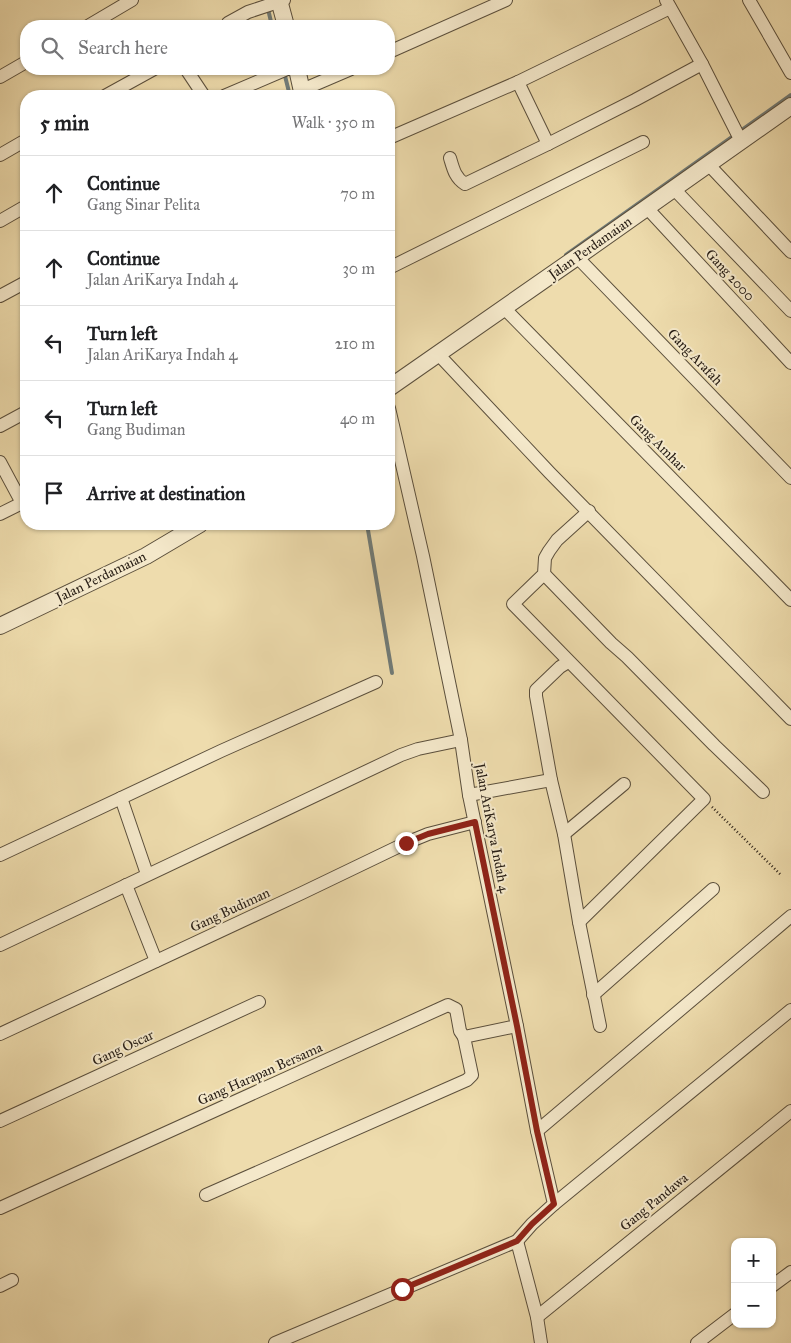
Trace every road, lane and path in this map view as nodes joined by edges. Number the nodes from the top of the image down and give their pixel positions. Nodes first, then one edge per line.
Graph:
1 (132, 0) edge
2 (506, 0) edge
3 (749, 0) edge
4 (276, 2) edge
5 (668, 4) edge
6 (98, 20) edge
7 (233, 20) edge
8 (284, 20) edge
9 (395, 49) edge
10 (702, 64) junction
11 (20, 65) edge
12 (791, 72) edge
13 (143, 75) edge
14 (190, 75) edge
15 (273, 75) edge
16 (298, 75) edge
17 (339, 75) edge
18 (0, 77) edge
19 (518, 82) junction
20 (116, 90) edge
21 (200, 90) edge
22 (238, 90) edge
23 (301, 90) edge
24 (308, 90) edge
25 (789, 112) edge
26 (395, 135) edge
27 (741, 140) junction
28 (643, 142) dead end
29 (20, 143) edge
30 (548, 144) junction
31 (0, 155) edge
32 (450, 158) dead end
33 (708, 164) junction
34 (674, 189) junction
35 (647, 208) junction
36 (20, 209) edge
37 (0, 221) edge
38 (791, 252) edge
39 (577, 257) junction
40 (395, 265) edge
41 (20, 285) edge
42 (0, 296) edge
43 (504, 308) junction
44 (791, 311) edge
45 (438, 354) junction
46 (791, 363) edge
47 (395, 384) edge
48 (20, 415) edge
49 (0, 426) edge
50 (395, 435) edge
51 (0, 462) edge
52 (791, 478) edge
53 (20, 495) edge
54 (20, 504) edge
55 (589, 511) junction
56 (0, 514) edge
57 (190, 530) edge
58 (544, 574) junction
59 (791, 600) edge
60 (0, 626) edge
61 (568, 662) junction
62 (376, 682) dead end
63 (791, 719) edge
64 (461, 740) junction
65 (551, 780) junction
66 (624, 784) dead end
67 (763, 792) dead end
68 (469, 795) junction
69 (121, 798) junction
70 (704, 799) junction
71 (475, 822) junction
72 (564, 834) junction
73 (0, 855) edge
74 (147, 874) junction
75 (781, 875) dead end
76 (126, 885) junction
77 (713, 889) dead end
78 (791, 916) edge
79 (579, 922) junction
80 (0, 945) edge
81 (156, 961) junction
82 (593, 995) junction
83 (258, 1002) dead end
84 (791, 1010) edge
85 (517, 1026) junction
86 (600, 1026) dead end
87 (0, 1034) edge
88 (464, 1037) junction
89 (791, 1111) edge
90 (0, 1121) edge
91 (537, 1131) junction
92 (206, 1195) dead end
93 (554, 1204) junction
94 (0, 1208) edge
95 (517, 1241) junction
96 (791, 1272) edge
97 (12, 1280) dead end
98 (776, 1283) edge
99 (0, 1286) edge
100 (537, 1317) junction
101 (731, 1317) edge
102 (275, 1343) edge
103 (542, 1343) edge
104 (697, 1343) edge

1 - 6 street
2 - 9 street
3 - 12 street
4 - 7 street
4 - 8 street
5 - 10 street
5 - 19 street
10 - 27 street
10 - 30 street
11 - 18 street
13 - 20 street
14 - 21 street
15 - 22 street
16 - 23 street
17 - 24 street
19 - 26 street
19 - 30 street
25 - 27 street, Jalan Perdamaian
27 - 33 street, Jalan Perdamaian
28 - 40 street
29 - 31 street
30 - 32 street
33 - 34 street, Jalan Perdamaian
33 - 38 street
34 - 35 street, Jalan Perdamaian
34 - 44 street
35 - 39 street, Jalan Perdamaian
35 - 46 street, Gang 2000
36 - 37 street
39 - 43 street, Jalan Perdamaian
39 - 52 street, Gang Arafah
41 - 42 street
43 - 45 street, Jalan Perdamaian
43 - 59 street, Gang Amhar
45 - 47 street, Jalan Perdamaian
45 - 55 street
48 - 49 street
50 - 64 street, Jalan AriKarya Indah 4
51 - 53 street
54 - 56 street
55 - 58 street
55 - 63 street
57 - 60 street, Jalan Perdamaian
58 - 61 street
58 - 67 street
61 - 65 street
61 - 70 street
62 - 69 street
64 - 68 street, Jalan AriKarya Indah 4
64 - 74 street
65 - 68 street
65 - 72 street
66 - 72 street
68 - 71 street, Jalan AriKarya Indah 4
69 - 73 street
69 - 74 street
70 - 75 path
70 - 79 street
71 - 81 street, Gang Budiman
71 - 85 street, Jalan AriKarya Indah 4
72 - 79 street
74 - 76 street
76 - 80 street
76 - 81 street
77 - 82 street
78 - 91 street
79 - 82 street
81 - 87 street, Gang Budiman
82 - 86 street
83 - 90 street, Gang Oscar
84 - 93 street
85 - 88 street
85 - 91 street, Jalan AriKarya Indah 4
88 - 92 street
88 - 94 street, Gang Harapan Bersama
89 - 100 street, Gang Pandawa
91 - 93 street, Jalan AriKarya Indah 4
93 - 95 street
95 - 100 street
95 - 102 street
96 - 98 street
97 - 99 street
100 - 103 street
101 - 104 street

